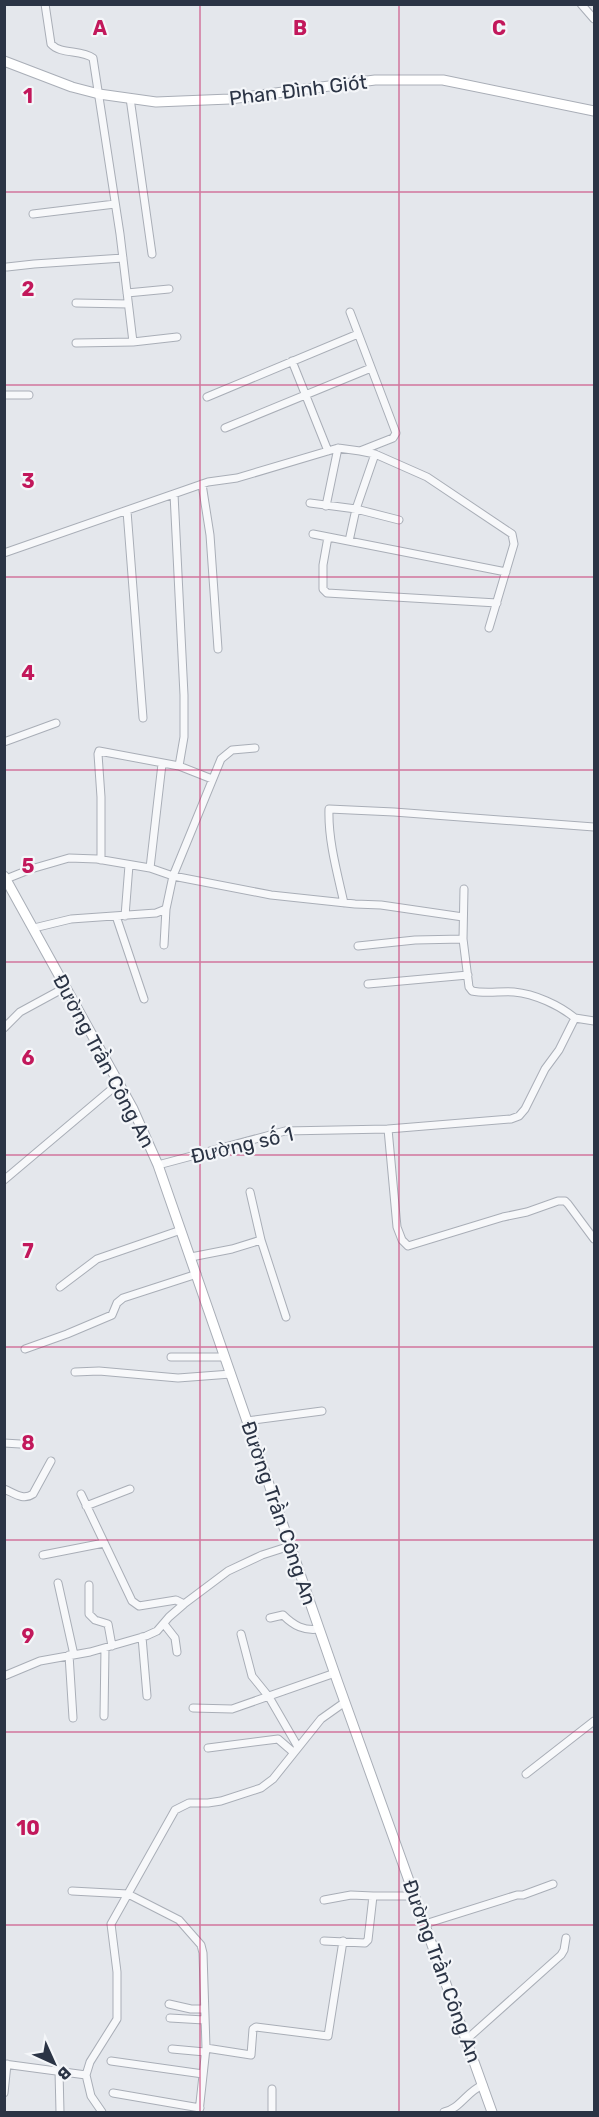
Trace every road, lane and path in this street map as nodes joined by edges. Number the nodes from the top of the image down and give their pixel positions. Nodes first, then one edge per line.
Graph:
1 (45, 4) edge
2 (581, 4) edge
3 (594, 19) edge
4 (4, 61) edge
5 (99, 94) junction
6 (130, 98) junction
7 (594, 111) edge
8 (115, 204) junction
9 (33, 213) dead end
10 (152, 254) dead end
11 (123, 258) junction
12 (8, 267) dead end
13 (169, 289) dead end
14 (127, 293) junction
15 (76, 303) dead end
16 (128, 304) junction
17 (350, 312) dead end
18 (358, 333) junction
19 (177, 337) dead end
20 (133, 342) junction
21 (76, 343) dead end
22 (292, 361) junction
23 (371, 368) junction
24 (4, 395) edge
25 (29, 395) dead end
26 (306, 395) junction
27 (207, 397) dead end
28 (225, 428) dead end
29 (338, 448) junction
30 (328, 451) junction
31 (360, 451) junction
32 (375, 454) junction
33 (202, 484) junction
34 (174, 494) junction
35 (310, 503) dead end
36 (326, 506) junction
37 (356, 509) junction
38 (127, 511) junction
39 (399, 520) dead end
40 (313, 534) dead end
41 (328, 537) junction
42 (350, 541) junction
43 (4, 553) edge
44 (506, 572) junction
45 (497, 603) junction
46 (489, 628) dead end
47 (218, 649) dead end
48 (143, 718) dead end
49 (56, 723) dead end
50 (4, 742) edge
51 (255, 748) dead end
52 (162, 764) junction
53 (179, 766) junction
54 (212, 779) junction
55 (594, 827) edge
56 (101, 860) junction
57 (129, 865) junction
58 (150, 868) junction
59 (173, 876) junction
60 (5, 878) edge
61 (464, 889) dead end
62 (344, 903) junction
63 (166, 909) junction
64 (116, 916) junction
65 (125, 916) junction
66 (463, 917) junction
67 (34, 928) junction
68 (463, 939) junction
69 (164, 945) dead end
70 (358, 946) dead end
71 (468, 975) junction
72 (368, 984) dead end
73 (66, 987) junction
74 (144, 999) dead end
75 (575, 1018) junction
76 (594, 1021) edge
77 (4, 1028) edge
78 (119, 1083) junction
79 (388, 1129) junction
80 (158, 1165) junction
81 (4, 1180) edge
82 (250, 1192) dead end
83 (181, 1230) junction
84 (594, 1239) edge
85 (261, 1240) junction
86 (191, 1257) junction
87 (197, 1274) junction
88 (60, 1287) dead end
89 (286, 1317) dead end
90 (25, 1349) dead end
91 (171, 1357) dead end
92 (225, 1357) junction
93 (75, 1372) dead end
94 (231, 1374) junction
95 (322, 1411) dead end
96 (247, 1421) junction
97 (4, 1443) edge
98 (20, 1444) dead end
99 (51, 1461) dead end
100 (4, 1489) edge
101 (130, 1489) dead end
102 (81, 1494) dead end
103 (86, 1506) junction
104 (104, 1543) junction
105 (290, 1546) junction
106 (43, 1555) dead end
107 (58, 1583) dead end
108 (89, 1585) dead end
109 (184, 1604) junction
110 (270, 1618) dead end
111 (164, 1624) junction
112 (319, 1629) junction
113 (242, 1634) dead end
114 (142, 1637) junction
115 (108, 1647) junction
116 (177, 1652) dead end
117 (72, 1655) junction
118 (335, 1673) junction
119 (4, 1676) edge
120 (147, 1696) dead end
121 (269, 1697) junction
122 (345, 1702) junction
123 (194, 1708) dead end
124 (104, 1716) dead end
125 (74, 1718) dead end
126 (594, 1721) edge
127 (208, 1748) dead end
128 (296, 1749) junction
129 (526, 1774) dead end
130 (553, 1884) dead end
131 (72, 1891) dead end
132 (128, 1894) junction
133 (373, 1896) junction
134 (415, 1896) junction
135 (324, 1900) dead end
136 (425, 1924) junction
137 (566, 1938) dead end
138 (324, 1941) dead end
139 (343, 1941) junction
140 (169, 2004) dead end
141 (204, 2009) junction
142 (170, 2018) dead end
143 (204, 2020) junction
144 (466, 2040) junction
145 (172, 2049) dead end
146 (205, 2050) junction
147 (111, 2061) dead end
148 (6, 2064) edge
149 (59, 2071) junction
150 (203, 2074) junction
151 (86, 2075) junction
152 (483, 2085) junction
153 (272, 2089) dead end
154 (4, 2093) edge
155 (113, 2093) dead end
156 (200, 2110) edge
157 (60, 2112) edge
158 (102, 2112) edge
159 (272, 2112) edge
160 (444, 2112) edge
161 (492, 2112) edge

1 - 5 street
2 - 3 street
4 - 5 main road, Phan Đình Giót
5 - 6 main road, Phan Đình Giót
5 - 8 street
6 - 7 main road, Phan Đình Giót
6 - 10 street
8 - 9 street
8 - 11 street
11 - 12 street
11 - 14 street
13 - 14 street
14 - 16 street
15 - 16 street
16 - 20 street
17 - 18 street
18 - 22 street
18 - 23 street
19 - 20 street
20 - 21 street
22 - 26 street
22 - 27 street
23 - 26 street
23 - 31 street
24 - 25 street
26 - 28 street
26 - 30 street
29 - 30 street
29 - 31 street
29 - 36 street
30 - 33 street
31 - 32 street
32 - 37 street
32 - 44 street
33 - 34 street
33 - 47 street
34 - 38 street
34 - 53 street
35 - 36 street
36 - 37 street
37 - 39 street
37 - 42 street
38 - 43 street
38 - 48 street
40 - 41 street
41 - 42 street
41 - 45 street
42 - 44 street
44 - 45 street
45 - 46 street
49 - 50 street
51 - 54 street
52 - 53 street
52 - 56 street
52 - 58 street
53 - 54 street
54 - 59 street
55 - 62 street
56 - 57 street
56 - 60 street
57 - 58 street
57 - 65 street
58 - 59 street
59 - 62 street
59 - 63 street
60 - 67 main road, Đường Trần Công An
61 - 66 street
62 - 66 street
63 - 65 street
63 - 69 street
64 - 65 street
64 - 67 street
64 - 74 street
66 - 68 street
67 - 73 main road, Đường Trần Công An
68 - 70 street
68 - 71 street
71 - 72 street
71 - 75 street
73 - 77 street
73 - 78 main road, Đường Trần Công An
75 - 76 street
75 - 79 street, Đường số 1
78 - 80 main road, Đường Trần Công An
78 - 81 street
79 - 80 street, Đường số 1
79 - 84 street
80 - 83 main road, Đường Trần Công An
82 - 85 street
83 - 86 main road, Đường Trần Công An
83 - 88 street
85 - 86 street
85 - 89 street
86 - 87 main road, Đường Trần Công An
87 - 90 street
87 - 92 main road, Đường Trần Công An
91 - 92 street
92 - 94 main road, Đường Trần Công An
93 - 94 street
94 - 96 main road, Đường Trần Công An
95 - 96 street
96 - 105 main road, Đường Trần Công An
97 - 98 street
99 - 100 street
101 - 103 street
102 - 103 street
103 - 104 street
104 - 106 street
104 - 109 street
105 - 109 street
105 - 112 main road, Đường Trần Công An
107 - 117 street
108 - 115 street
109 - 111 street
110 - 112 street
111 - 114 street
111 - 116 street
112 - 118 main road, Đường Trần Công An
113 - 121 street
114 - 115 street
114 - 120 street
115 - 117 street
115 - 124 street
117 - 119 street
117 - 125 street
118 - 121 street
118 - 122 main road, Đường Trần Công An
121 - 123 street
121 - 128 street
122 - 128 street
122 - 134 main road, Đường Trần Công An
126 - 129 street
127 - 128 street
128 - 132 street
130 - 136 street
131 - 132 street
132 - 141 street
132 - 151 street
133 - 134 street
133 - 135 street
133 - 139 street
134 - 136 main road, Đường Trần Công An
136 - 144 main road, Đường Trần Công An
137 - 144 street
138 - 139 street
139 - 146 street
140 - 141 street
141 - 143 street
142 - 143 street
143 - 146 street
144 - 152 main road, Đường Trần Công An
145 - 146 street
146 - 150 street
147 - 150 street
148 - 149 street
148 - 154 street
149 - 151 street
149 - 157 street
150 - 156 street
151 - 158 street
152 - 160 street
152 - 161 main road, Đường Trần Công An
153 - 159 street
155 - 156 street

